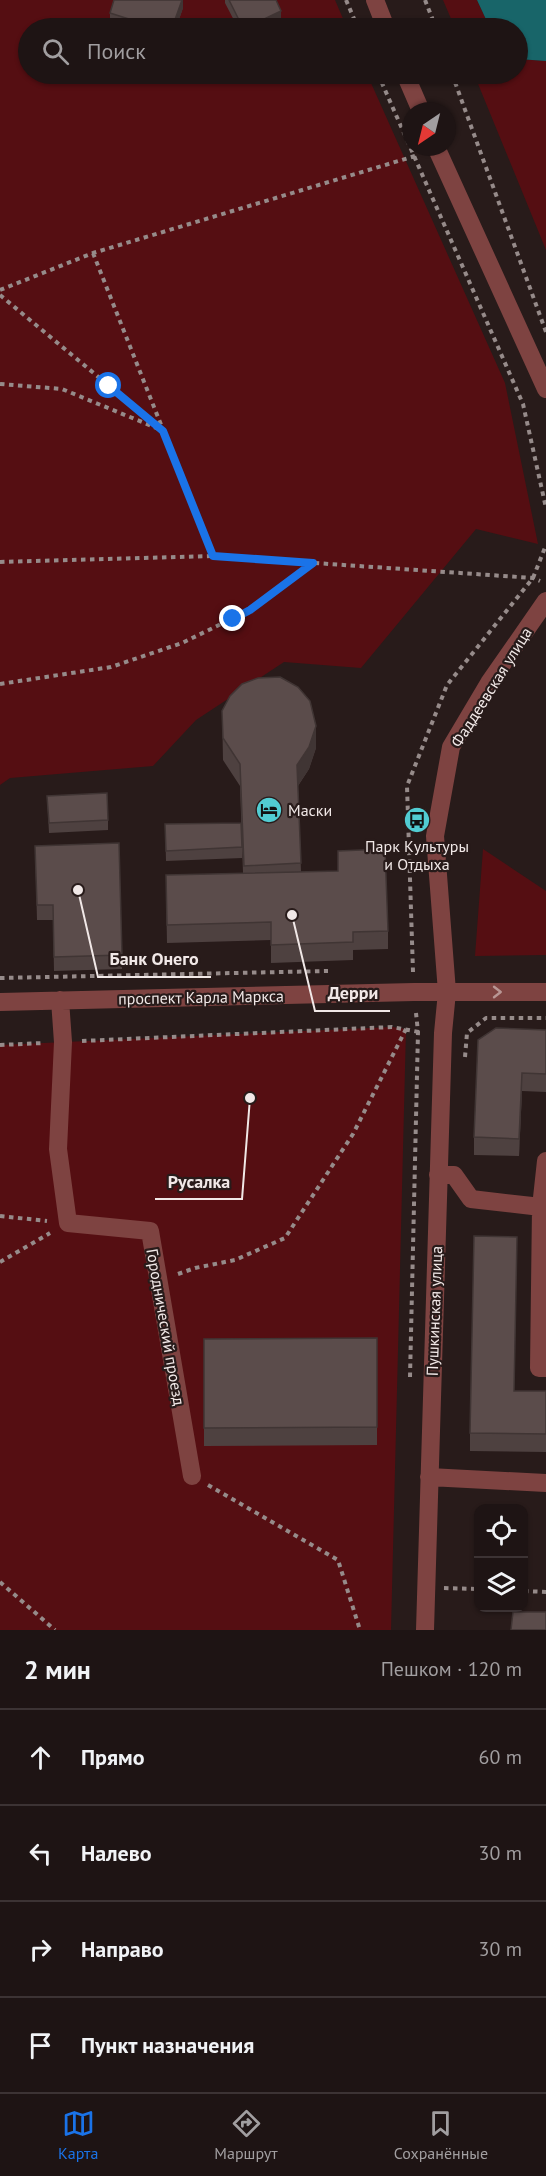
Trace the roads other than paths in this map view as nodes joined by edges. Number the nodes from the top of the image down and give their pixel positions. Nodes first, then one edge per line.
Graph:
1 (375, 0) edge
2 (382, 18) edge
3 (409, 84) edge
4 (417, 102) edge
5 (440, 156) edge
6 (546, 389) edge
7 (546, 601) edge
8 (447, 992) junction
9 (546, 992) edge
10 (60, 1000) junction
11 (0, 1002) edge
12 (546, 1161) edge
13 (438, 1175) junction
14 (541, 1208) junction
15 (546, 1368) edge
16 (192, 1476) road end
17 (429, 1477) junction
18 (546, 1483) edge
19 (425, 1630) edge

1 - 2 street
3 - 4 street
5 - 6 street
7 - 8 street, Фаддеевская улица
8 -> 9 street, проспект Карла Маркса
8 - 10 street, проспект Карла Маркса
8 - 13 street, Пушкинская улица
10 - 11 street, проспект Карла Маркса
10 - 16 street, Городнический проезд
12 - 14 street
13 - 14 street
13 - 17 street, Пушкинская улица
14 - 15 street
17 - 18 street
17 - 19 street, Пушкинская улица

